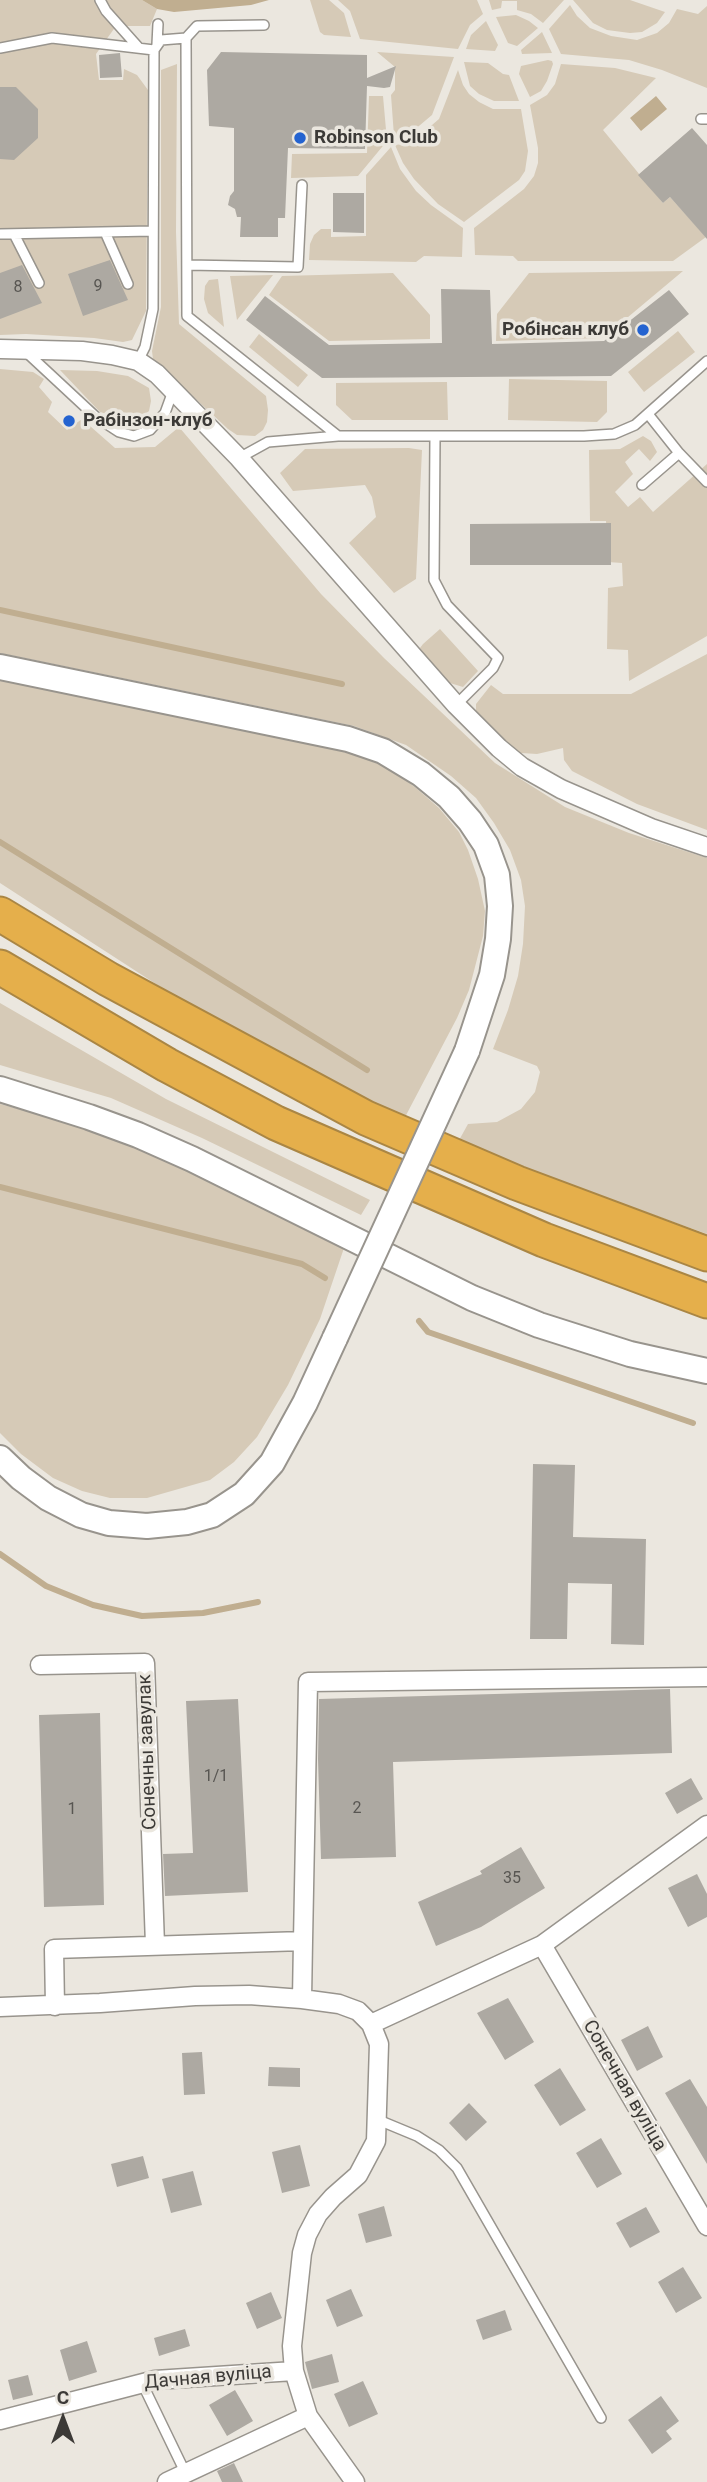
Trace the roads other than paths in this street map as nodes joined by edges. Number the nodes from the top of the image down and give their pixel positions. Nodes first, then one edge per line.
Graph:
1 (100, 0) edge
2 (158, 24) dead end
3 (264, 25) dead end
4 (186, 38) junction
5 (155, 47) junction
6 (0, 48) edge
7 (139, 48) junction
8 (302, 185) dead end
9 (152, 231) junction
10 (105, 232) junction
11 (0, 234) edge
12 (14, 234) junction
13 (187, 265) junction
14 (39, 283) dead end
15 (128, 284) dead end
16 (0, 349) edge
17 (23, 349) junction
18 (138, 361) junction
19 (707, 361) edge
20 (174, 389) junction
21 (648, 414) junction
22 (338, 436) junction
23 (435, 436) junction
24 (679, 453) junction
25 (239, 458) junction
26 (707, 482) edge
27 (642, 485) dead end
28 (0, 667) edge
29 (456, 705) junction
30 (707, 847) edge
31 (0, 914) edge
32 (0, 967) edge
33 (0, 1089) edge
34 (707, 1254) edge
35 (707, 1301) edge
36 (707, 1371) edge
37 (0, 1458) edge
38 (40, 1665) dead end
39 (707, 1677) edge
40 (707, 1825) edge
41 (303, 1941) junction
42 (155, 1945) junction
43 (542, 1945) junction
44 (302, 1998) junction
45 (55, 2006) junction
46 (0, 2007) edge
47 (371, 2024) junction
48 (376, 2119) junction
49 (707, 2226) edge
50 (294, 2371) junction
51 (142, 2383) junction
52 (308, 2416) junction
53 (601, 2418) dead end
54 (0, 2420) edge
55 (185, 2472) junction
56 (167, 2482) edge
57 (355, 2482) edge

1 - 7 lane
2 - 5 lane
3 - 4 lane
4 - 5 lane
4 - 13 lane
5 - 7 lane
5 - 9 lane
6 - 7 lane
8 - 13 lane
9 - 10 lane
9 - 18 lane
10 - 12 lane
10 - 15 lane
11 - 12 lane
12 - 14 lane
13 - 22 lane
16 - 17 street
17 - 18 street
17 - 20 lane
18 - 20 street
19 - 21 lane
20 - 25 street
21 - 23 lane
21 - 24 lane
22 - 23 lane
22 - 25 lane
23 - 29 lane
24 - 26 lane
24 - 27 lane
25 - 29 street
28 - 37 street, bridge
29 - 30 street
31 - 34 highway
32 - 35 highway
33 - 36 street
38 - 42 street, Сонечны завулак
39 - 41 street
40 - 43 street
41 - 42 street
41 - 44 street
42 - 45 street
43 - 47 street
43 - 49 street, Сонечная вуліца
44 - 45 street
44 - 47 street
45 - 46 street
47 - 48 street
48 - 50 street
48 - 53 lane
50 - 51 street, Дачная вуліца
50 - 52 street
51 - 54 street, Дачная вуліца
51 - 55 lane
52 - 55 street
52 - 57 street
55 - 56 street

